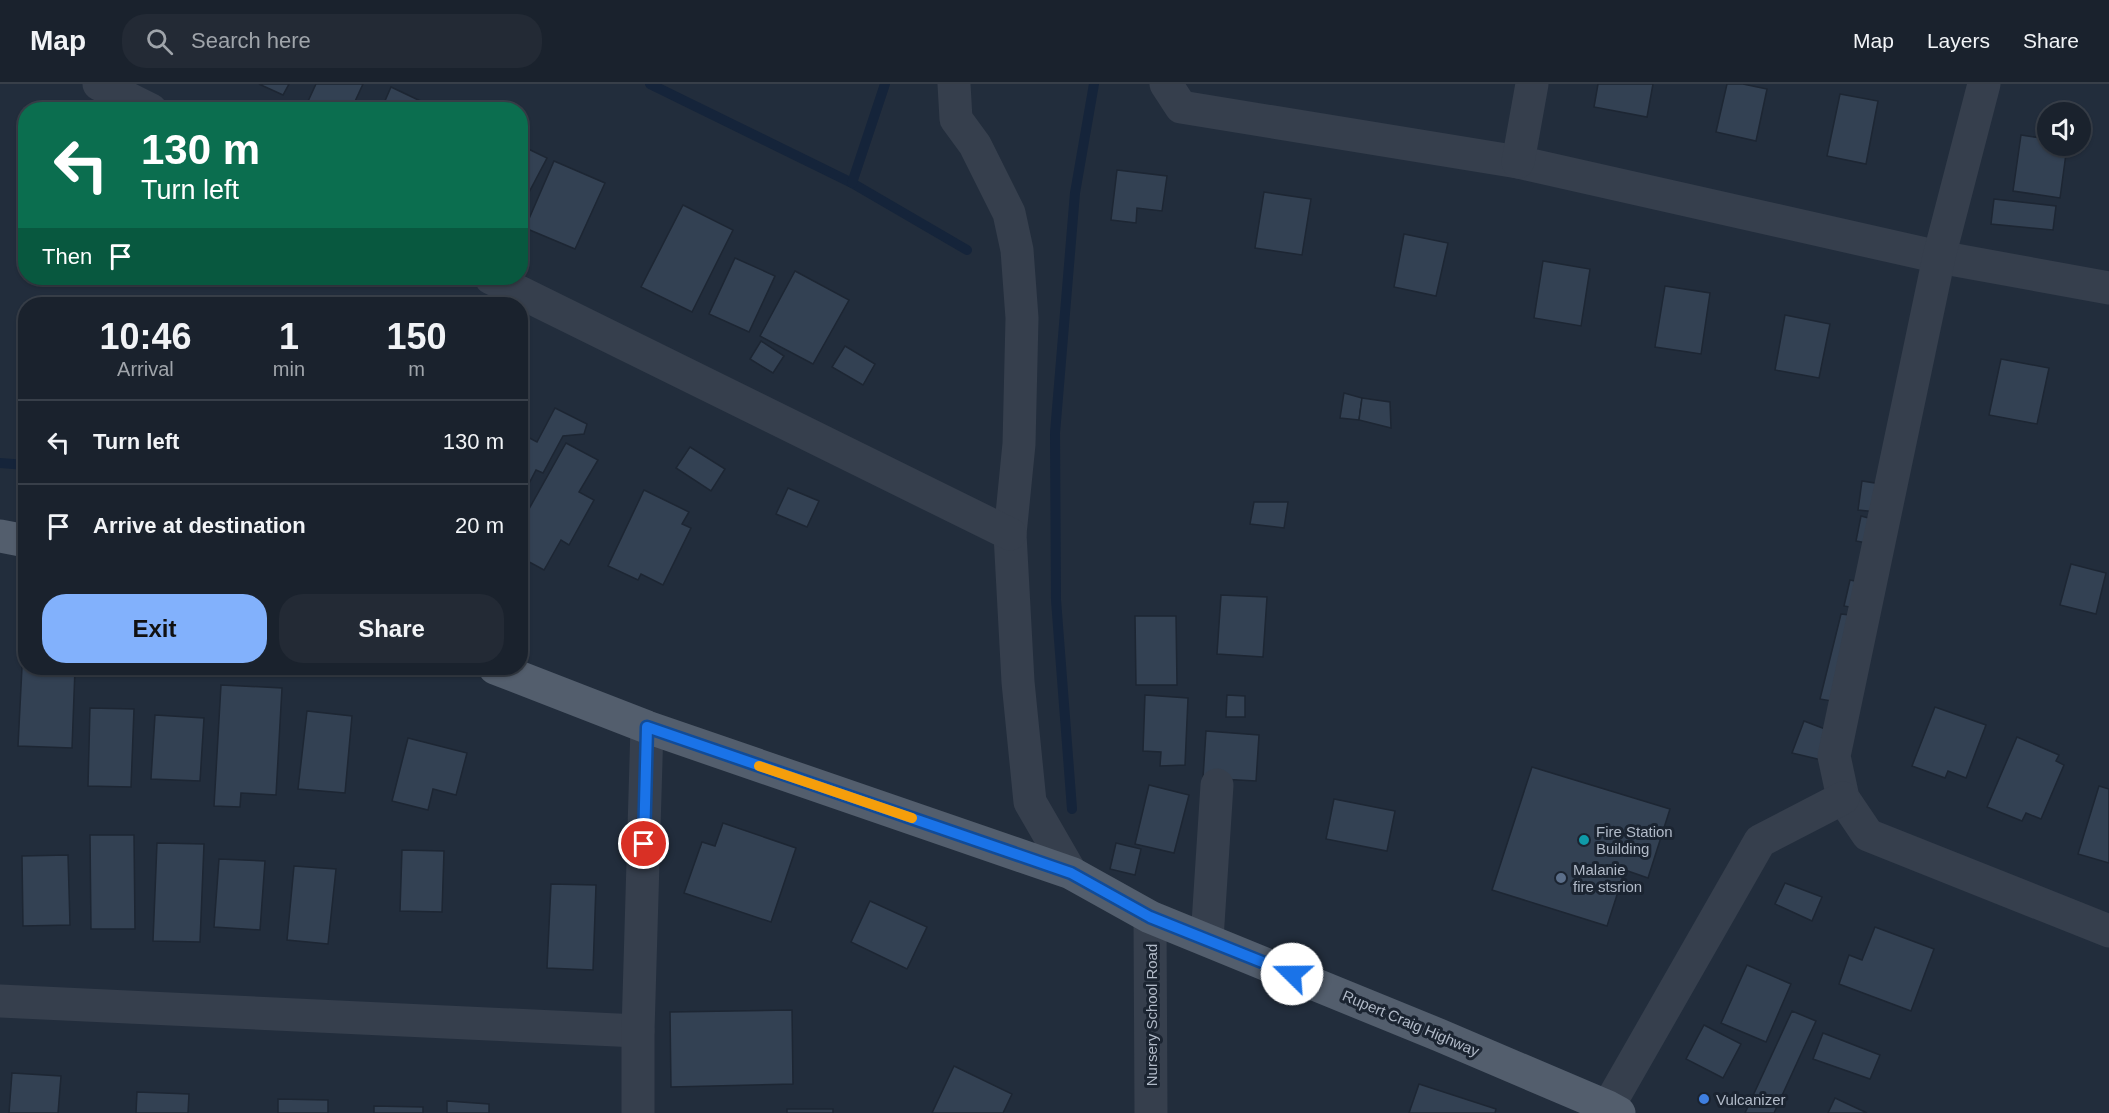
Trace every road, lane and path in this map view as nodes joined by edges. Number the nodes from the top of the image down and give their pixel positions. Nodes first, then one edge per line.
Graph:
1 (99, 84) edge
2 (954, 84) edge
3 (1166, 84) edge
4 (1532, 84) edge
5 (1984, 84) edge
6 (135, 102) edge
7 (1518, 162) junction
8 (1939, 257) junction
9 (505, 285) edge
10 (2109, 288) edge
11 (1010, 534) junction
12 (0, 536) edge
13 (18, 539) edge
14 (513, 675) edge
15 (647, 727) junction
16 (1217, 784) dead end
17 (1843, 798) junction
18 (1071, 873) junction
19 (1150, 917) junction
20 (2109, 932) edge
21 (1207, 939) junction
22 (0, 1001) edge
23 (638, 1032) junction
24 (1614, 1110) edge
25 (638, 1113) edge
26 (1151, 1113) edge

1 - 6 street
2 - 11 street
3 - 7 street
4 - 7 street
5 - 8 street
7 - 8 street
8 - 10 street
8 - 17 street
9 - 11 street
11 - 18 street
12 - 13 main road
14 - 15 main road, Rupert Craig Highway
15 - 18 main road, Rupert Craig Highway
15 - 23 street
16 - 21 street
17 - 20 street
17 - 24 street
18 - 19 main road, Rupert Craig Highway
19 - 21 main road, Rupert Craig Highway
19 - 26 street, Nursery School Road
21 - 24 main road, Rupert Craig Highway
22 - 23 street
23 - 25 street

